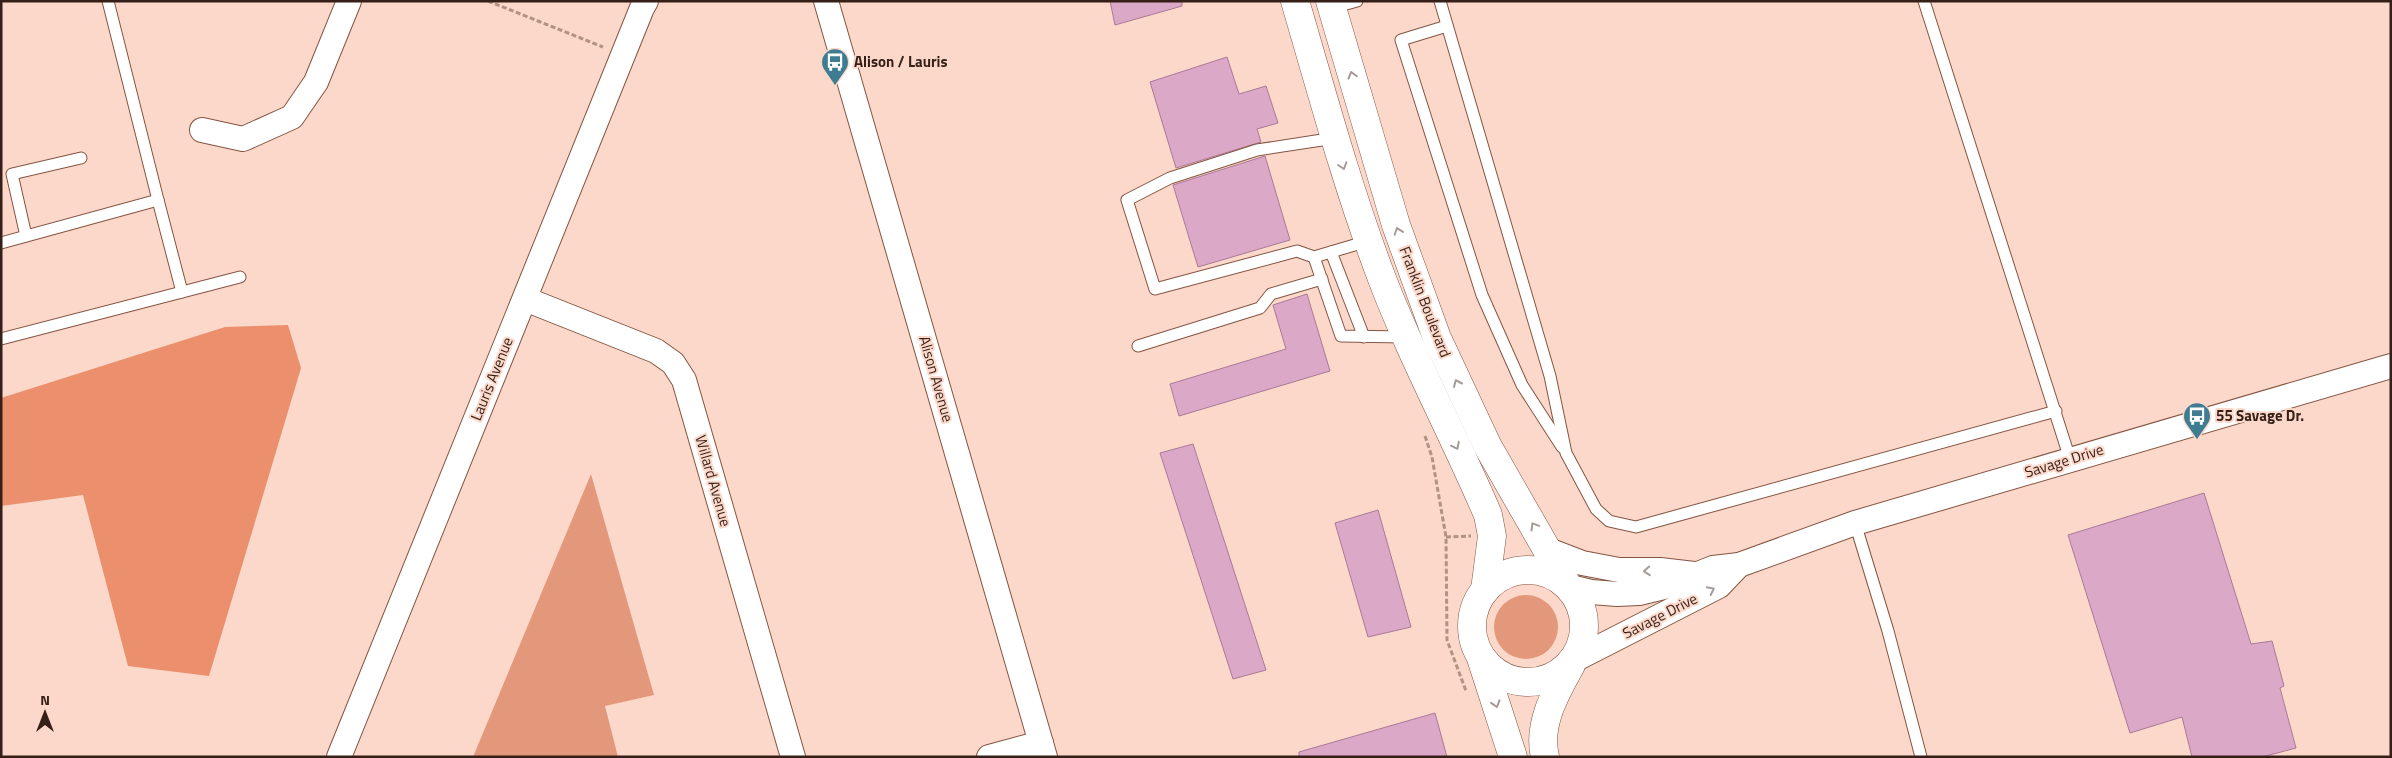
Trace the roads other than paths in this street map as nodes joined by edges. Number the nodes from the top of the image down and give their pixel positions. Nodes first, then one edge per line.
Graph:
1 (108, 1) edge
2 (330, 1) edge
3 (349, 1) edge
4 (646, 1) edge
5 (826, 1) edge
6 (1296, 1) edge
7 (1440, 1) edge
8 (1924, 1) edge
9 (1340, 4) edge
10 (1447, 26) junction
11 (338, 31) junction
12 (202, 130) dead end
13 (1335, 138) junction
14 (81, 158) dead end
15 (158, 200) junction
16 (26, 236) junction
17 (1368, 241) junction
18 (1, 244) edge
19 (1332, 252) junction
20 (1314, 257) junction
21 (240, 277) dead end
22 (1322, 279) junction
23 (182, 292) junction
24 (524, 298) junction
25 (1364, 337) junction
26 (1406, 337) junction
27 (1, 339) edge
28 (1138, 346) dead end
29 (2391, 366) edge
30 (2056, 411) junction
31 (1566, 454) junction
32 (2070, 459) junction
33 (1855, 523) junction
34 (1548, 550) junction
35 (1739, 565) junction
36 (1695, 575) junction
37 (1568, 585) junction
38 (1485, 590) junction
39 (1481, 658) junction
40 (1572, 662) junction
41 (1043, 750) edge
42 (339, 757) edge
43 (792, 757) edge
44 (989, 757) edge
45 (1513, 757) edge
46 (1545, 757) edge
47 (1921, 757) edge

1 - 15 lane
2 - 11 street
3 - 11 street
4 - 24 street, Lauris Avenue
5 - 41 street, Alison Avenue
6 - 13 main road, Franklin Boulevard
7 - 10 lane
8 - 30 lane
34 -> 9 main road, Franklin Boulevard
10 - 31 lane
10 - 31 lane
11 - 12 street
13 -> 17 main road, Franklin Boulevard
13 - 20 lane
14 - 16 lane
15 - 16 lane
15 - 23 lane
16 - 18 lane
17 - 19 lane
17 - 26 main road, Franklin Boulevard
19 - 20 lane
19 - 25 lane
20 - 22 lane
21 - 23 lane
22 - 25 lane
22 - 28 lane
23 - 27 lane
24 - 42 street, Lauris Avenue
24 - 43 street, Willard Avenue
25 - 26 lane
26 -> 38 main road, Franklin Boulevard
29 - 32 street, Savage Drive
30 - 31 lane
30 - 32 lane
32 - 33 street, Savage Drive
33 - 35 street, Savage Drive
33 - 47 lane
36 -> 34 street
34 - 37 main road, Franklin Boulevard
35 - 36 street, Savage Drive
40 -> 35 street, Savage Drive
36 - 37 street, Savage Drive
37 - 38 main road
37 - 40 main road
38 - 39 main road
39 - 40 main road
39 -> 45 main road
40 - 46 main road
41 - 44 street

